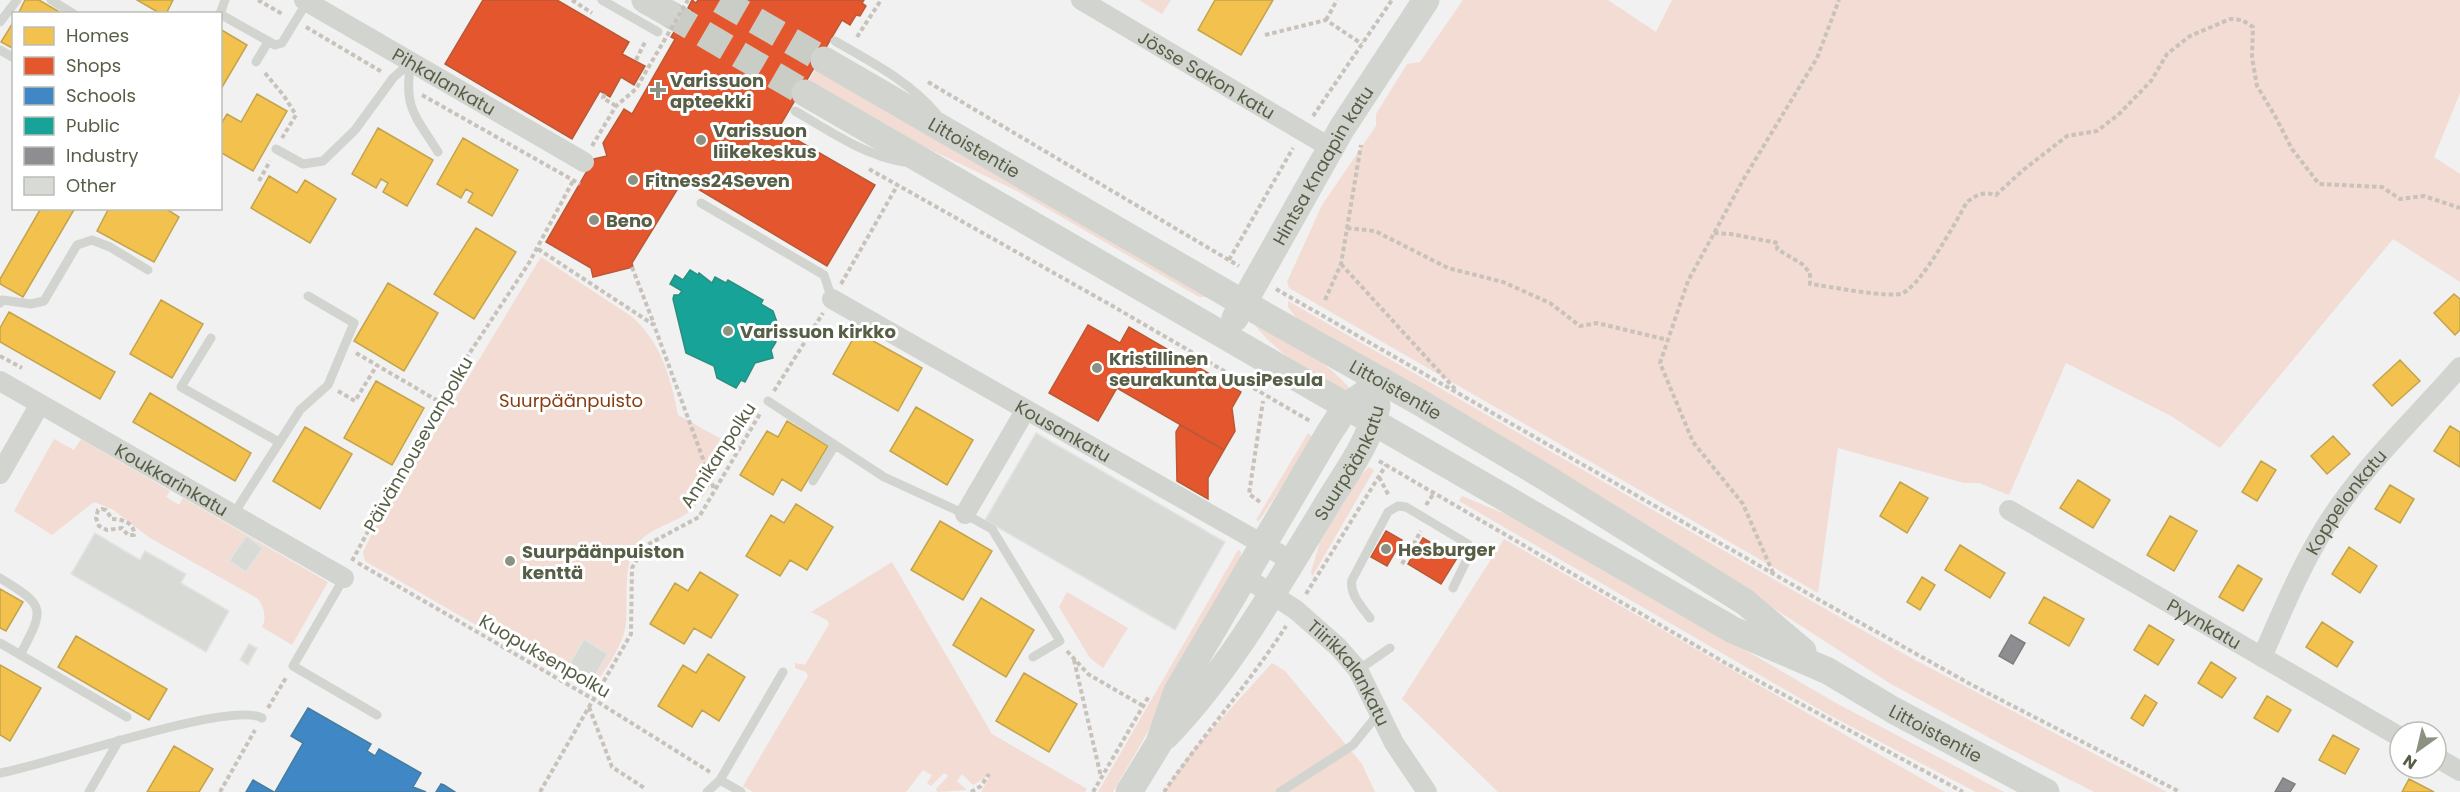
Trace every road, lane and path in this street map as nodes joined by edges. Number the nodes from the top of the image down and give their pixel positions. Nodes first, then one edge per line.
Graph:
1 (17, 0) edge
2 (51, 0) edge
3 (602, 0) edge
4 (645, 0) edge
5 (881, 0) edge
6 (1081, 0) edge
7 (1337, 0) edge
8 (1426, 0) edge
9 (1839, 0) edge
10 (305, 1) edge
11 (71, 12) edge
12 (222, 15) edge
13 (671, 15) edge
14 (1326, 20) junction
15 (0, 22) edge
16 (849, 33) dead end
17 (1265, 35) dead end
18 (268, 42) junction
19 (645, 42) dead end
20 (1362, 44) dead end
21 (829, 50) tunnel mouth
22 (636, 60) dead end
23 (256, 62) joint
24 (411, 62) junction
25 (925, 81) dead end
26 (605, 94) dead end
27 (800, 102) tunnel mouth
28 (616, 105) junction
29 (1314, 115) dead end
30 (1336, 138) junction
31 (276, 149) junction
32 (438, 152) dead end
33 (584, 162) junction
34 (867, 168) dead end
35 (259, 181) dead end
36 (573, 182) junction
37 (580, 184) dead end
38 (897, 186) junction
39 (701, 203) dead end
40 (2460, 208) edge
41 (1347, 228) junction
42 (1714, 233) junction
43 (537, 249) junction
44 (1341, 264) junction
45 (632, 267) dead end
46 (148, 270) dead end
47 (1258, 277) junction
48 (308, 296) dead end
49 (832, 299) junction
50 (0, 300) edge
51 (1325, 300) dead end
52 (1243, 303) junction
53 (654, 325) junction
54 (1225, 336) junction
55 (211, 338) dead end
56 (1668, 340) junction
57 (345, 347) junction
58 (377, 365) junction
59 (2460, 368) edge
60 (0, 381) edge
61 (1382, 381) junction
62 (328, 385) junction
63 (1459, 394) junction
64 (438, 401) junction
65 (768, 401) junction
66 (1263, 401) dead end
67 (40, 404) junction
68 (1346, 407) junction
69 (1025, 411) junction
70 (1374, 423) junction
71 (1329, 433) junction
72 (279, 442) junction
73 (835, 445) junction
74 (1359, 450) junction
75 (0, 474) edge
76 (1379, 477) dead end
77 (813, 481) dead end
78 (714, 490) junction
79 (1434, 493) junction
80 (1388, 495) dead end
81 (1260, 502) dead end
82 (2009, 510) dead end
83 (965, 514) junction
84 (233, 515) junction
85 (1420, 515) junction
86 (135, 533) joint
87 (1264, 544) junction
88 (352, 560) junction
89 (1292, 561) junction
90 (1402, 564) dead end
91 (1774, 574) junction
92 (1245, 577) junction
93 (0, 578) edge
94 (344, 578) junction
95 (1453, 588) dead end
96 (1272, 594) junction
97 (1370, 618) dead end
98 (1060, 641) junction
99 (0, 644) edge
100 (1390, 648) dead end
101 (20, 655) junction
102 (1033, 657) dead end
103 (2262, 657) junction
104 (1074, 660) junction
105 (1358, 670) junction
106 (1828, 671) junction
107 (783, 672) dead end
108 (593, 699) junction
109 (1143, 706) dead end
110 (589, 707) junction
111 (1378, 714) junction
112 (377, 715) dead end
113 (127, 717) dead end
114 (262, 718) dead end
115 (2388, 730) edge
116 (119, 741) junction
117 (1159, 744) junction
118 (0, 772) edge
119 (989, 774) dead end
120 (1101, 778) dead end
121 (720, 780) junction
122 (981, 786) junction
123 (646, 789) dead end
124 (89, 792) edge
125 (540, 792) edge
126 (707, 792) edge
127 (741, 792) edge
128 (971, 792) edge
129 (978, 792) edge
130 (1129, 792) edge
131 (1280, 792) edge
132 (1427, 792) edge
133 (1963, 792) edge
134 (2046, 792) edge
135 (2180, 792) edge

1 - 15 lane
2 - 11 lane
3 - 13 lane
4 - 13 main road
5 - 16 path
6 - 30 street, Jösse Sakon katu
7 - 14 path
8 - 30 main road, Hintsa Knaapin katu
9 - 42 path
10 - 18 lane
10 - 24 street, Pihkalankatu
12 - 18 lane
13 - 28 path, Päivännousevanpolku, bridge
14 - 17 path
14 - 20 path
18 - 23 lane
19 - 22 path
21 - 52 main road, Littoistentie
23 - 31 path
24 - 31 lane
24 - 32 lane
24 - 33 street, Pihkalankatu
25 - 47 path
26 - 28 path
27 - 54 main road, Littoistentie
28 - 33 path, Päivännousevanpolku
29 - 30 path
30 - 41 path
30 - 47 main road, Hintsa Knaapin katu
31 - 35 path
33 - 36 path, Päivännousevanpolku
34 - 38 path
36 - 37 path
36 - 43 path, Päivännousevanpolku
38 - 49 path, Annikanpolku
38 - 71 path
39 - 49 lane
40 - 42 path
41 - 44 path
41 - 56 path
42 - 56 path
43 - 53 path
43 - 64 path, Päivännousevanpolku
44 - 51 path
44 - 63 path
45 - 53 path
46 - 50 lane
47 - 52 main road, Hintsa Knaapin katu
47 - 63 path
48 - 57 lane
49 - 65 path, Annikanpolku
49 - 69 street, Kousankatu
52 - 54 main road, Hintsa Knaapin katu
52 - 61 main road, Littoistentie
53 - 78 path
54 - 68 main road, Littoistentie
55 - 72 lane
56 - 91 path
57 - 58 path
57 - 62 lane
58 - 62 path
58 - 64 path
59 - 103 street, Koppelonkatu
60 - 67 street, Koukkarinkatu
61 - 68 main road, Suurpäänkatu
61 - 70 main road, Suurpäänkatu
61 - 106 main road, Littoistentie
62 - 72 lane
63 - 91 path
64 - 88 path, Päivännousevanpolku
65 - 73 lane
65 - 78 path, Annikanpolku
66 - 81 path
67 - 75 street
67 - 84 street, Koukkarinkatu
68 - 70 main road, Littoistentie
68 - 71 main road, Suurpäänkatu
69 - 83 street
69 - 87 street, Kousankatu
70 - 74 main road, Suurpäänkatu
70 - 106 main road, Littoistentie
71 - 87 main road, Suurpäänkatu
72 - 84 lane
73 - 77 lane
73 - 83 lane
74 - 79 path
74 - 89 main road, Suurpäänkatu
76 - 80 path
78 - 108 path, Annikanpolku
79 - 85 path
79 - 133 path
82 - 103 street, Pyynkatu
83 - 98 lane
84 - 94 street, Koukkarinkatu
85 - 90 path
85 - 95 lane
85 - 97 lane
86 - 86 path
87 - 89 street, Kousankatu
87 - 92 main road, Suurpäänkatu
88 - 94 path, Päivännousevanpolku
88 - 108 path, Kuopuksenpolku
89 - 96 main road, Suurpäänkatu
91 - 135 path
92 - 96 street, Tiirikkalankatu
92 - 117 main road, Suurpäänkatu
93 - 101 lane
94 - 112 lane
96 - 105 street, Tiirikkalankatu
96 - 117 main road, Suurpäänkatu
98 - 102 lane
98 - 104 path
99 - 101 lane
100 - 105 lane
101 - 113 lane
103 - 115 street, Pyynkatu
104 - 109 path
104 - 120 path
105 - 111 street, Tiirikkalankatu
106 - 134 main road, Littoistentie
107 - 121 lane
108 - 110 path, Annikanpolku
108 - 121 path, Kuopuksenpolku
110 - 123 path
110 - 125 path, Annikanpolku
111 - 131 lane
111 - 132 street, Tiirikkalankatu
114 - 116 lane
116 - 118 lane
116 - 124 lane
117 - 130 main road, Suurpäänkatu
119 - 122 path
121 - 126 lane
121 - 127 lane
122 - 128 path
122 - 129 path

